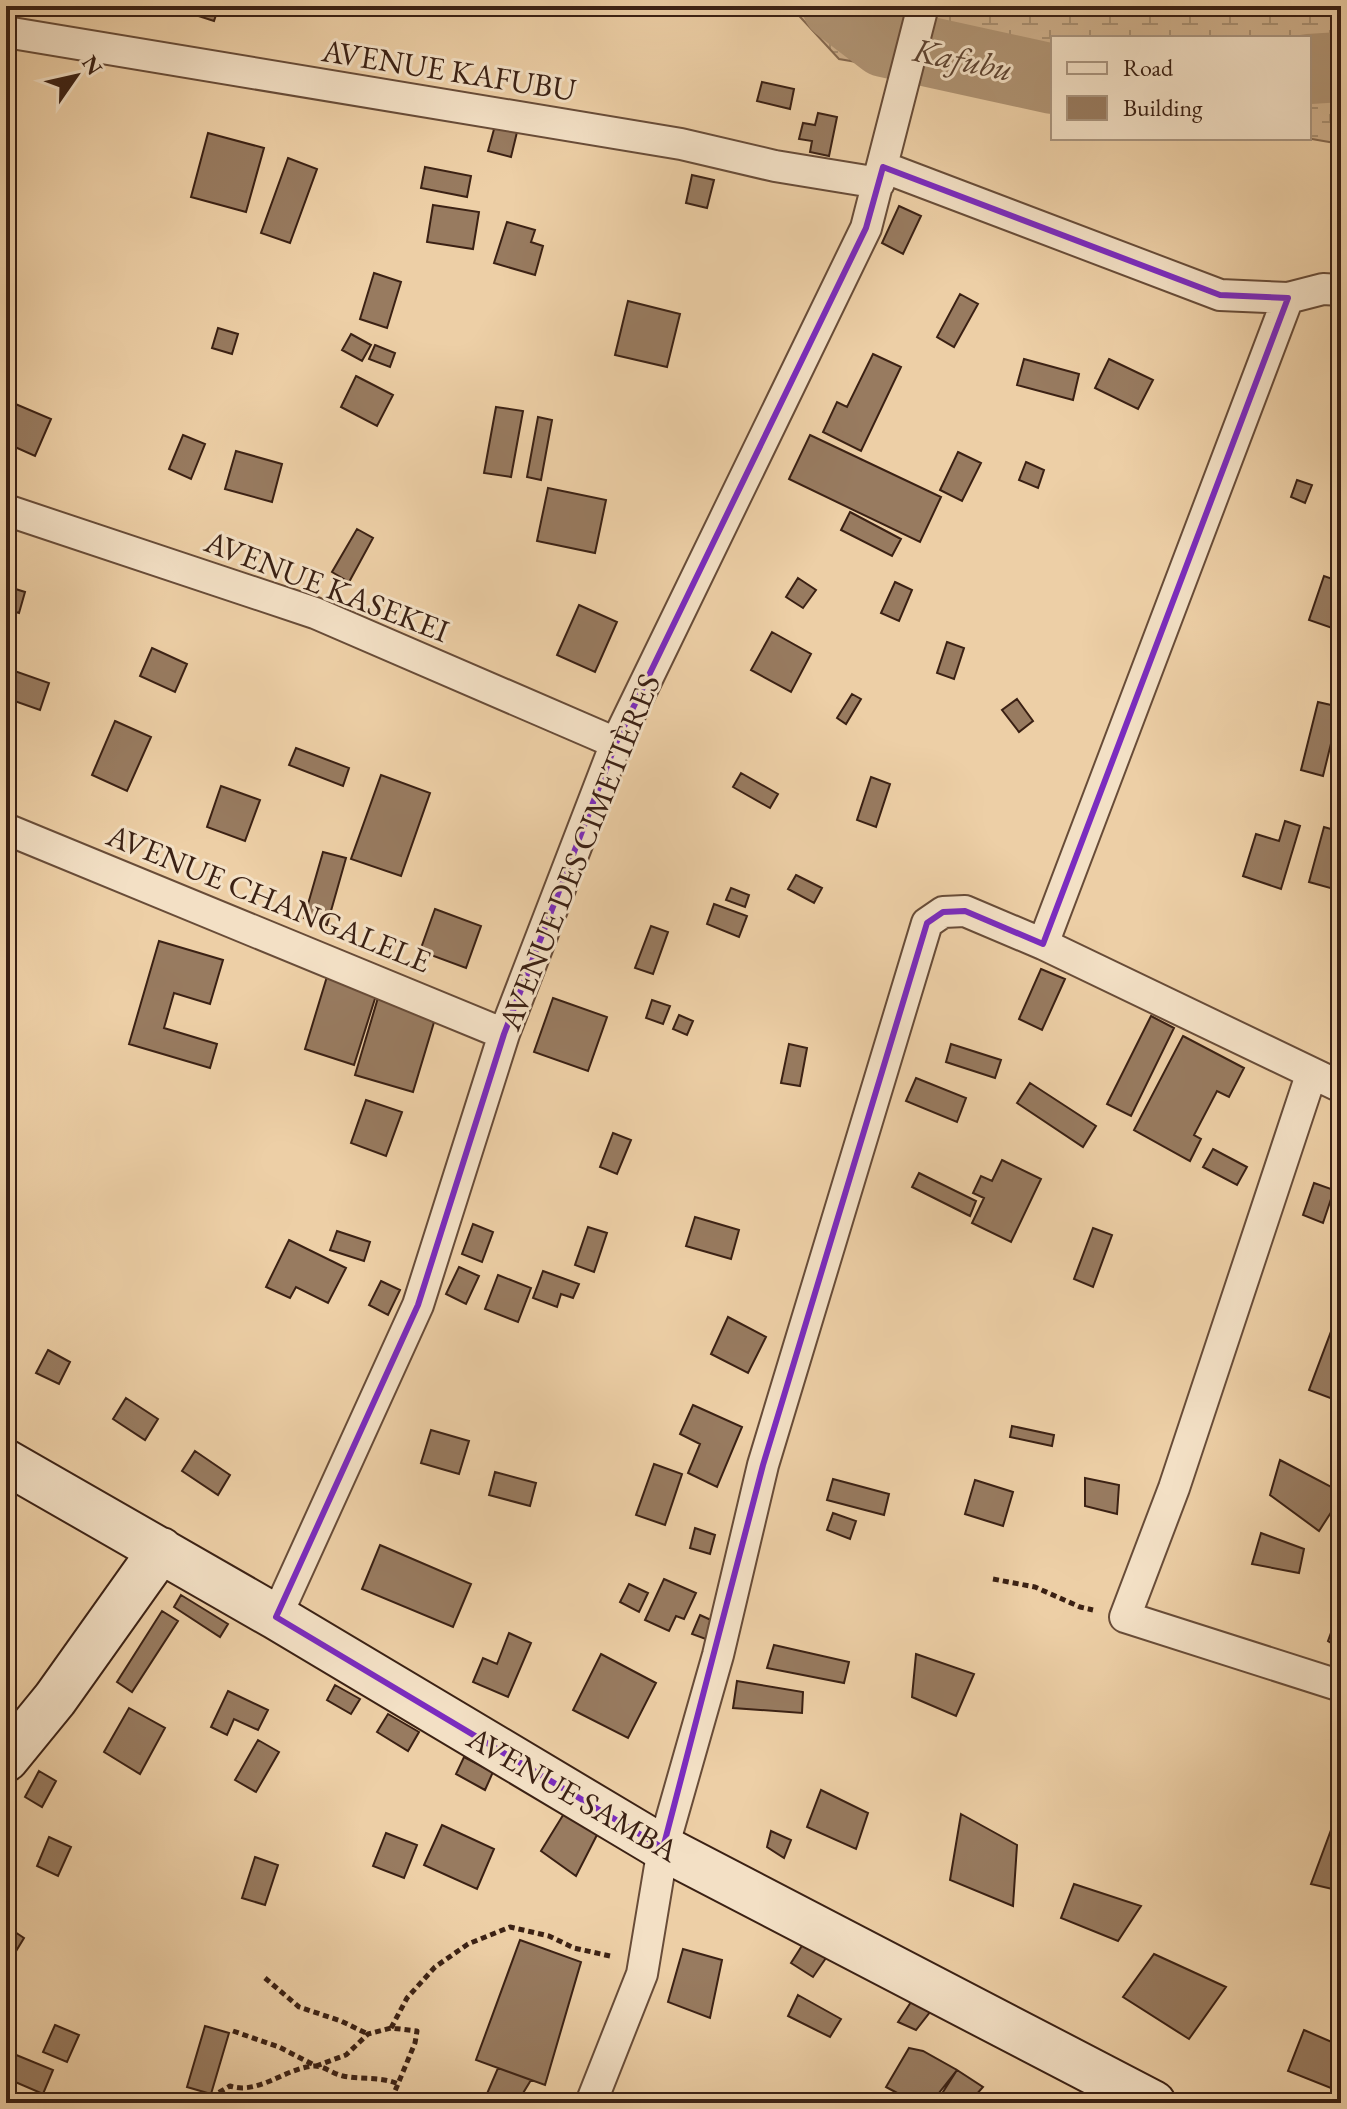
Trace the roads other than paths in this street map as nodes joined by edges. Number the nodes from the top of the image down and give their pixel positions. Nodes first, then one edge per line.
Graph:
1 (921, 14) edge
2 (6, 32) edge
3 (881, 175) junction
4 (1341, 290) edge
5 (1288, 298) junction
6 (6, 510) edge
7 (616, 743) junction
8 (6, 829) edge
9 (1043, 944) junction
10 (504, 1034) junction
11 (1311, 1075) junction
12 (1341, 1087) edge
13 (6, 1462) edge
14 (161, 1550) junction
15 (276, 1617) junction
16 (1341, 1686) edge
17 (6, 1759) edge
18 (663, 1848) junction
19 (591, 2103) edge
20 (1153, 2103) edge

1 - 3 street, AVENUE DES CIMETIÈRES
2 - 3 street, AVENUE KAFUBU
3 - 5 street, AVENUE KAFUBU
3 - 7 street, AVENUE DES CIMETIÈRES
4 - 5 street, AVENUE KAFUBU
5 - 9 street
6 - 7 street, AVENUE KASEKEI
7 - 10 street, AVENUE DES CIMETIÈRES
8 - 10 street, AVENUE CHANGALELE
9 - 11 street
9 - 18 street
10 - 15 street, AVENUE DES CIMETIÈRES
11 - 12 street
11 - 16 street
13 - 14 street, AVENUE SAMBA
14 - 15 street, AVENUE SAMBA
14 - 17 street
15 - 18 street, AVENUE SAMBA
18 - 19 street
18 - 20 street, AVENUE SAMBA

